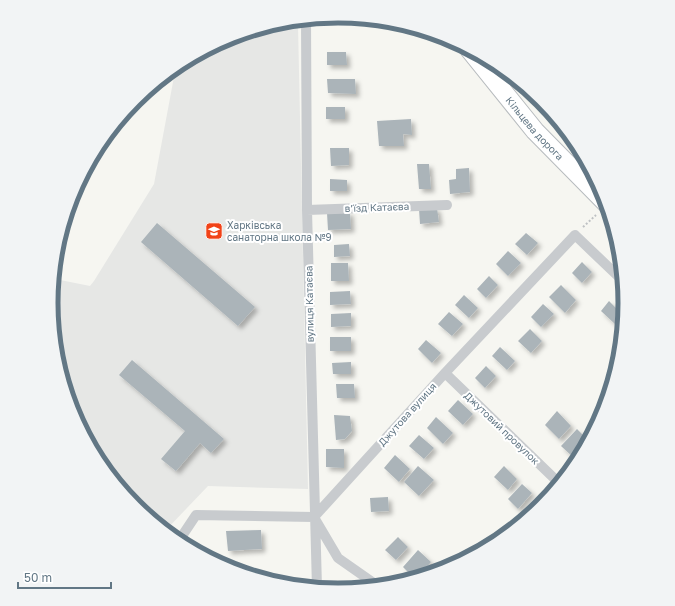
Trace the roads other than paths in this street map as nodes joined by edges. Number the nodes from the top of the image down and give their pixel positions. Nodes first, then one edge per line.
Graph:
1 (306, 25) edge
2 (479, 62) edge
3 (447, 205) dead end
4 (601, 209) edge
5 (307, 210) junction
6 (616, 274) edge
7 (445, 373) junction
8 (555, 479) edge
9 (314, 517) junction
10 (182, 536) edge
11 (371, 581) edge
12 (317, 582) edge

1 - 5 street, вулиця Катаєва
2 - 4 highway, Кільцева дорога
3 - 5 street, в’їзд Катаєва
5 - 9 street, вулиця Катаєва
6 - 7 street, Джутова вулиця
7 - 8 street, Джутовий провулок
7 - 9 street, Джутова вулиця
9 - 10 street
9 - 11 street
9 - 12 street, вулиця Катаєва

